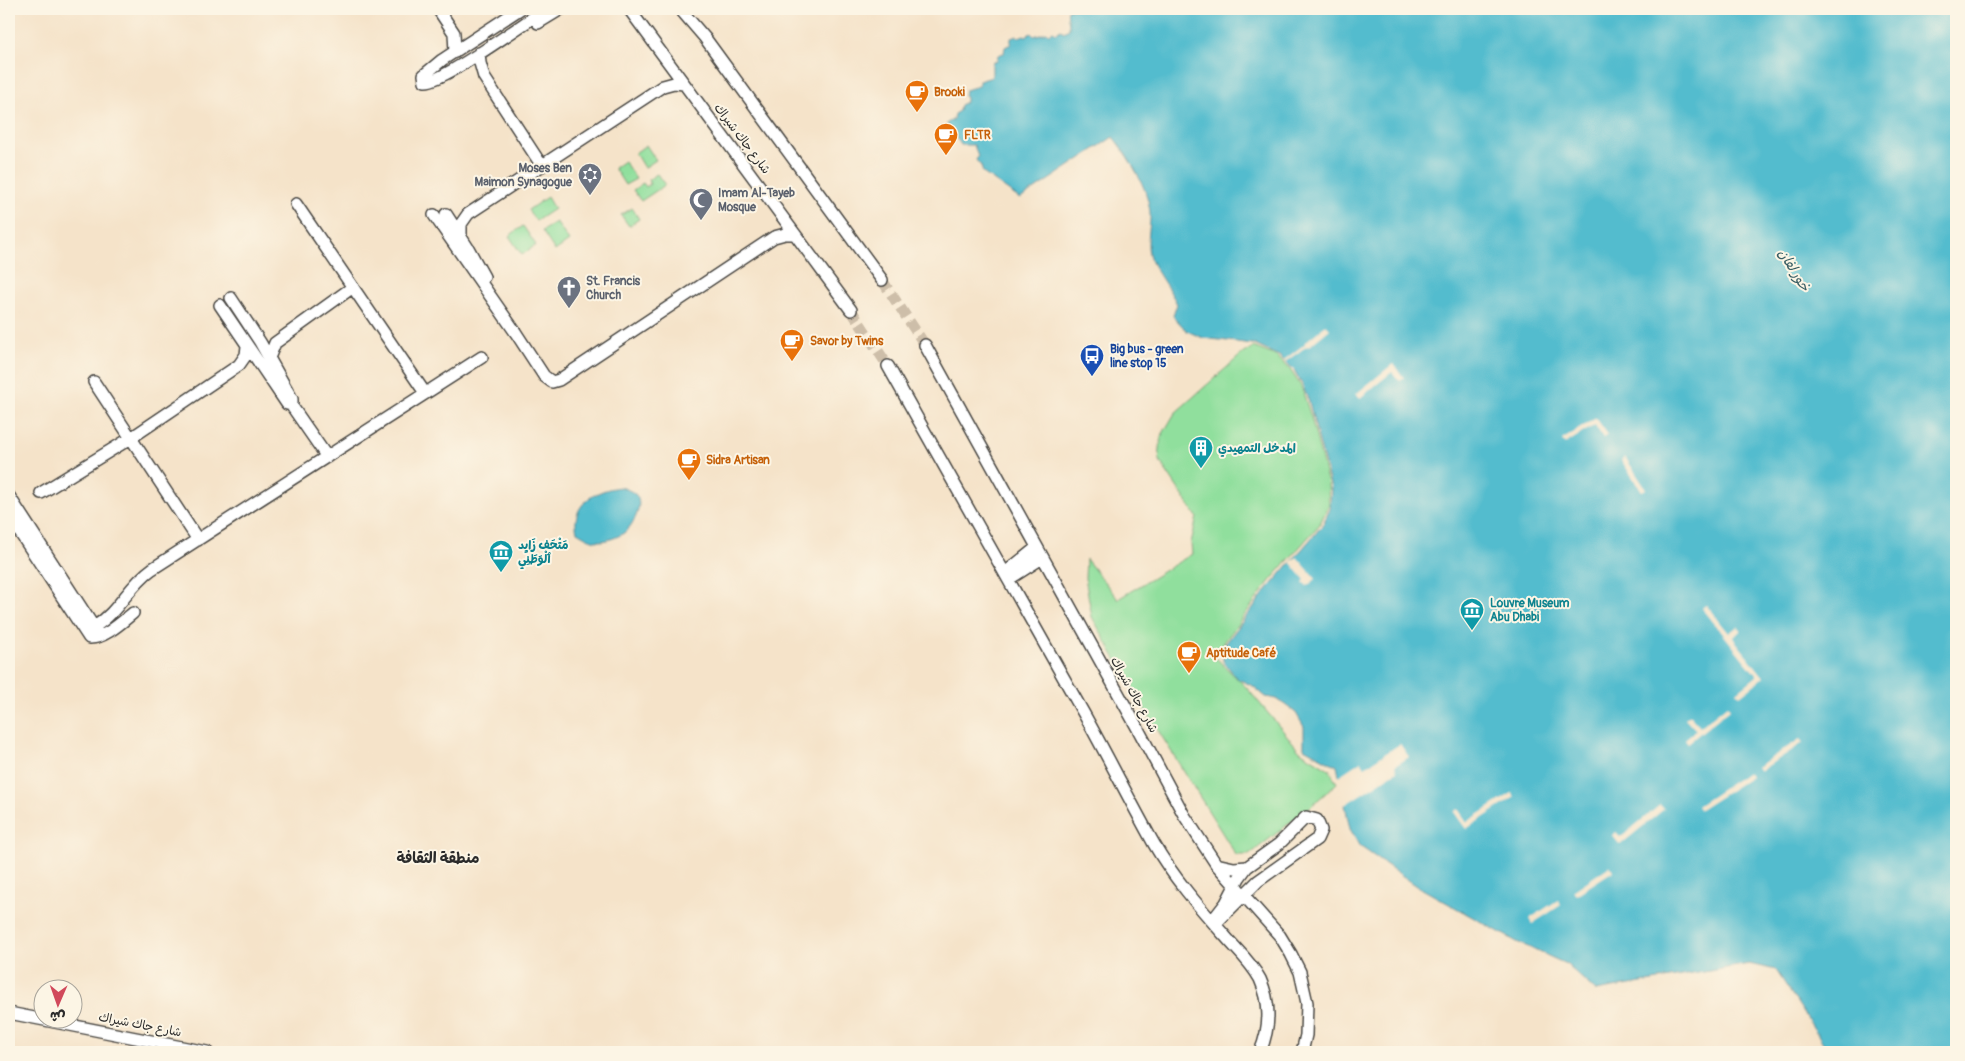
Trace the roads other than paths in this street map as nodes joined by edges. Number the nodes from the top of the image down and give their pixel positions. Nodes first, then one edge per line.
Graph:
1 (438, 9) edge
2 (520, 9) edge
3 (546, 9) edge
4 (560, 9) edge
5 (629, 9) edge
6 (680, 9) edge
7 (451, 28) junction
8 (509, 33) junction
9 (476, 38) junction
10 (455, 52) junction
11 (480, 53) junction
12 (464, 63) junction
13 (671, 67) junction
14 (484, 77) junction
15 (684, 84) junction
16 (663, 86) junction
17 (542, 166) junction
18 (296, 204) dead end
19 (468, 214) junction
20 (434, 215) dead end
21 (781, 216) junction
22 (795, 234) junction
23 (461, 236) junction
24 (774, 237) junction
25 (882, 280) tunnel mouth
26 (353, 288) junction
27 (231, 298) dead end
28 (495, 302) junction
29 (220, 305) dead end
30 (851, 310) tunnel mouth
31 (260, 342) junction
32 (274, 342) junction
33 (247, 346) junction
34 (925, 346) tunnel mouth
35 (482, 357) dead end
36 (264, 361) junction
37 (239, 365) junction
38 (888, 366) tunnel mouth
39 (94, 382) dead end
40 (425, 393) junction
41 (131, 438) junction
42 (327, 457) junction
43 (41, 492) dead end
44 (9, 496) edge
45 (9, 516) edge
46 (198, 540) junction
47 (1036, 548) junction
48 (1042, 558) junction
49 (1007, 576) junction
50 (133, 613) dead end
51 (97, 631) junction
52 (1279, 844) junction
53 (1288, 860) junction
54 (1216, 864) junction
55 (1247, 867) junction
56 (1226, 908) junction
57 (9, 1012) edge
58 (32, 1018) joint
59 (9, 1019) edge
60 (82, 1028) edge
61 (207, 1052) edge
62 (1260, 1052) edge
63 (1302, 1052) edge

1 - 7 street
2 - 9 street
3 - 8 street
4 - 8 street
5 - 13 street, شارع جاك شيراك
6 - 25 street
7 - 9 street
7 - 10 street
8 - 11 street
9 - 10 street
10 - 12 street
11 - 12 street
11 - 14 street
12 - 14 street
13 - 15 street, شارع جاك شيراك
13 - 16 street
14 - 17 street
15 - 16 street
15 - 21 street, شارع جاك شيراك
16 - 17 street
17 - 19 street
18 - 26 street
19 - 23 street
19 - 23 street
20 - 28 street
21 - 22 street, شارع جاك شيراك
21 - 24 street
22 - 24 street
22 - 30 street, شارع جاك شيراك
23 - 28 street
24 - 28 street
26 - 32 street
26 - 40 street
27 - 31 street
29 - 33 street
31 - 32 street
31 - 36 street
32 - 36 street
33 - 36 street
33 - 37 street
34 - 47 street, شارع جاك شيراك
35 - 40 street
36 - 37 street
36 - 42 street
37 - 41 street
38 - 49 street, شارع جاك شيراك
39 - 41 street
40 - 42 street
41 - 43 street
41 - 46 street
42 - 46 street
44 - 51 street
45 - 51 street
46 - 51 street
47 - 48 street, شارع جاك شيراك
47 - 49 street
48 - 49 street
48 - 54 street, شارع جاك شيراك
49 - 56 street, شارع جاك شيراك
50 - 51 street
52 - 53 street
52 - 53 street
52 - 55 street
53 - 56 street
54 - 55 street
54 - 56 street, شارع جاك شيراك
55 - 56 street
56 - 62 street, شارع جاك شيراك
56 - 63 street, شارع جاك شيراك
57 - 58 street, شارع جاك شيراك
58 - 59 street
60 - 61 street, شارع جاك شيراك

